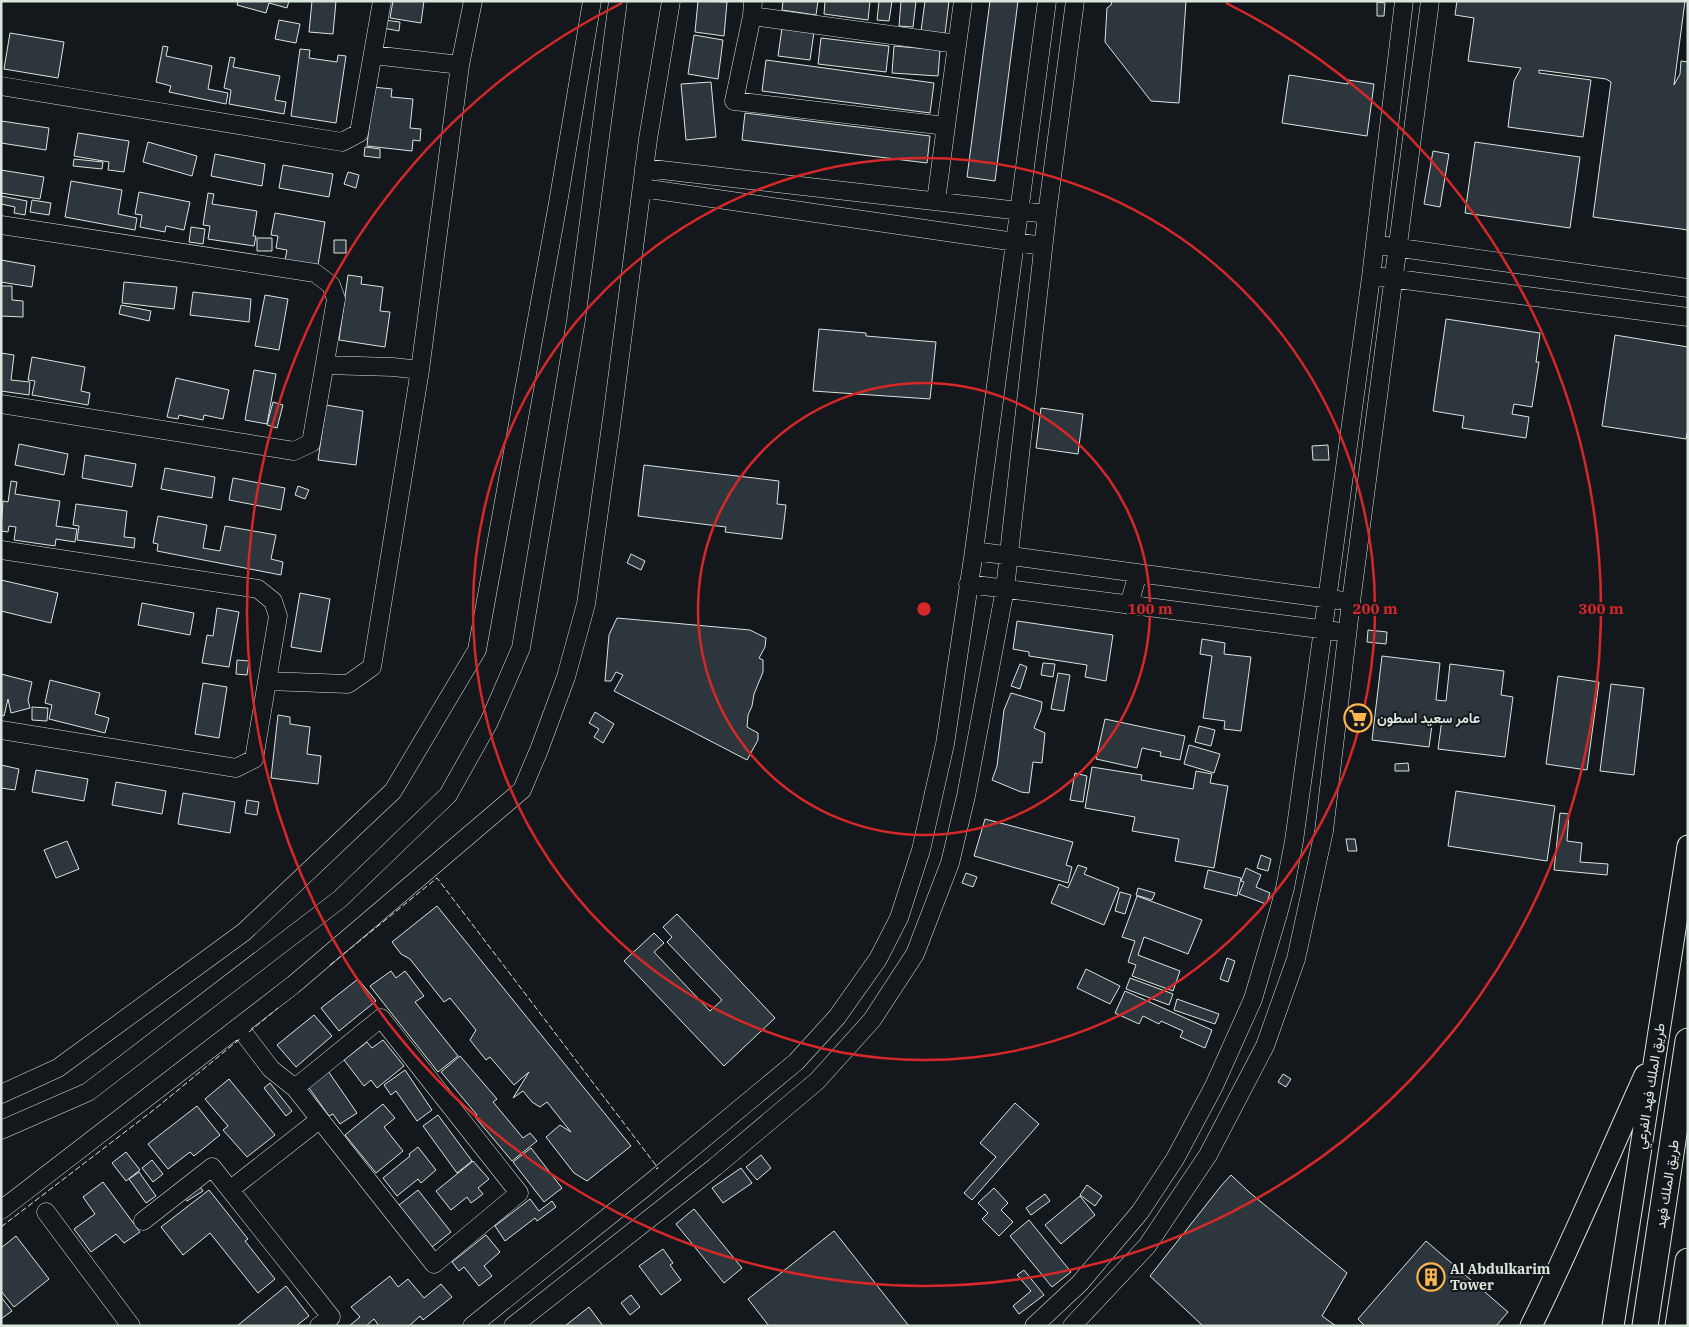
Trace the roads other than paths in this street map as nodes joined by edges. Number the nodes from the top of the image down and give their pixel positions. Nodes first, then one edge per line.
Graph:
1 (382, 1) edge
2 (473, 1) edge
3 (592, 1) edge
4 (618, 1) edge
5 (671, 1) edge
6 (963, 1) edge
7 (1047, 1) edge
8 (1075, 1) edge
9 (1404, 1) edge
10 (1430, 1) edge
11 (753, 9) edge
12 (957, 44) junction
13 (373, 55) junction
14 (460, 65) junction
15 (1, 86) edge
16 (946, 126) junction
17 (644, 168) junction
18 (642, 188) junction
19 (936, 201) junction
20 (1019, 211) junction
21 (1047, 214) junction
22 (1, 225) edge
23 (1015, 242) junction
24 (1374, 244) junction
25 (1043, 246) junction
26 (1396, 248) junction
27 (1371, 277) junction
28 (1393, 278) junction
29 (1686, 287) edge
30 (1685, 317) edge
31 (325, 365) junction
32 (420, 370) junction
33 (1, 404) edge
34 (1, 550) edge
35 (974, 551) junction
36 (1009, 556) junction
37 (1138, 573) junction
38 (968, 584) junction
39 (1005, 589) junction
40 (1327, 599) junction
41 (1351, 602) junction
42 (1129, 605) junction
43 (1323, 629) junction
44 (1347, 632) junction
45 (267, 681) junction
46 (1, 730) edge
47 (1688, 846) edge
48 (239, 1027) junction
49 (1688, 1041) edge
50 (1656, 1052) junction
51 (295, 1088) junction
52 (1, 1094) edge
53 (319, 1120) junction
54 (1, 1130) edge
55 (230, 1189) junction
56 (1, 1210) edge
57 (46, 1212) dead end
58 (143, 1222) dead end
59 (1688, 1261) edge
60 (131, 1326) edge
61 (319, 1326) edge
62 (472, 1326) edge
63 (513, 1326) edge
64 (1034, 1326) edge
65 (1072, 1326) edge
66 (1531, 1326) edge
67 (1613, 1326) edge
68 (1645, 1326) edge
69 (1678, 1326) edge

1 - 13 street
2 - 14 street
3 - 52 street
4 - 54 street
5 - 17 street
6 - 12 street
7 - 20 street
8 - 21 street
9 - 24 street
10 - 26 street
11 - 12 street
11 - 16 street
12 - 16 street
13 - 14 street
13 - 15 street
14 - 32 street
16 - 19 street
17 - 18 street
17 - 19 street
18 - 23 street
18 - 48 street
19 - 20 street
20 - 21 street
20 - 23 street
21 - 25 street
22 - 31 street
23 - 25 street
23 - 35 street
24 - 26 street
24 - 27 street
25 - 36 street
26 - 28 street
26 - 29 street
27 - 28 street
27 - 40 street
28 - 30 street
28 - 41 street
29 - 30 street
31 - 32 street
31 - 33 street
32 - 45 street
34 - 45 street
35 - 36 street
35 - 38 street
36 - 37 street
36 - 39 street
37 - 40 street
37 - 42 street
38 - 39 street
38 - 62 street
39 - 42 street
39 - 63 street
40 - 41 street
40 - 43 street
41 - 44 street
42 - 43 street
43 - 44 street
43 - 64 street
44 - 65 street
45 - 46 street
47 - 50 main road, طريق الملك فهد الفرعي
48 - 51 street
48 - 56 street
49 - 68 highway, طريق الملك فهد
50 - 66 main road
50 - 67 main road, طريق الملك فهد الفرعي
51 - 53 street
51 - 53 street
53 - 55 street
55 - 58 street
55 - 61 street
57 - 60 street
59 - 69 highway

